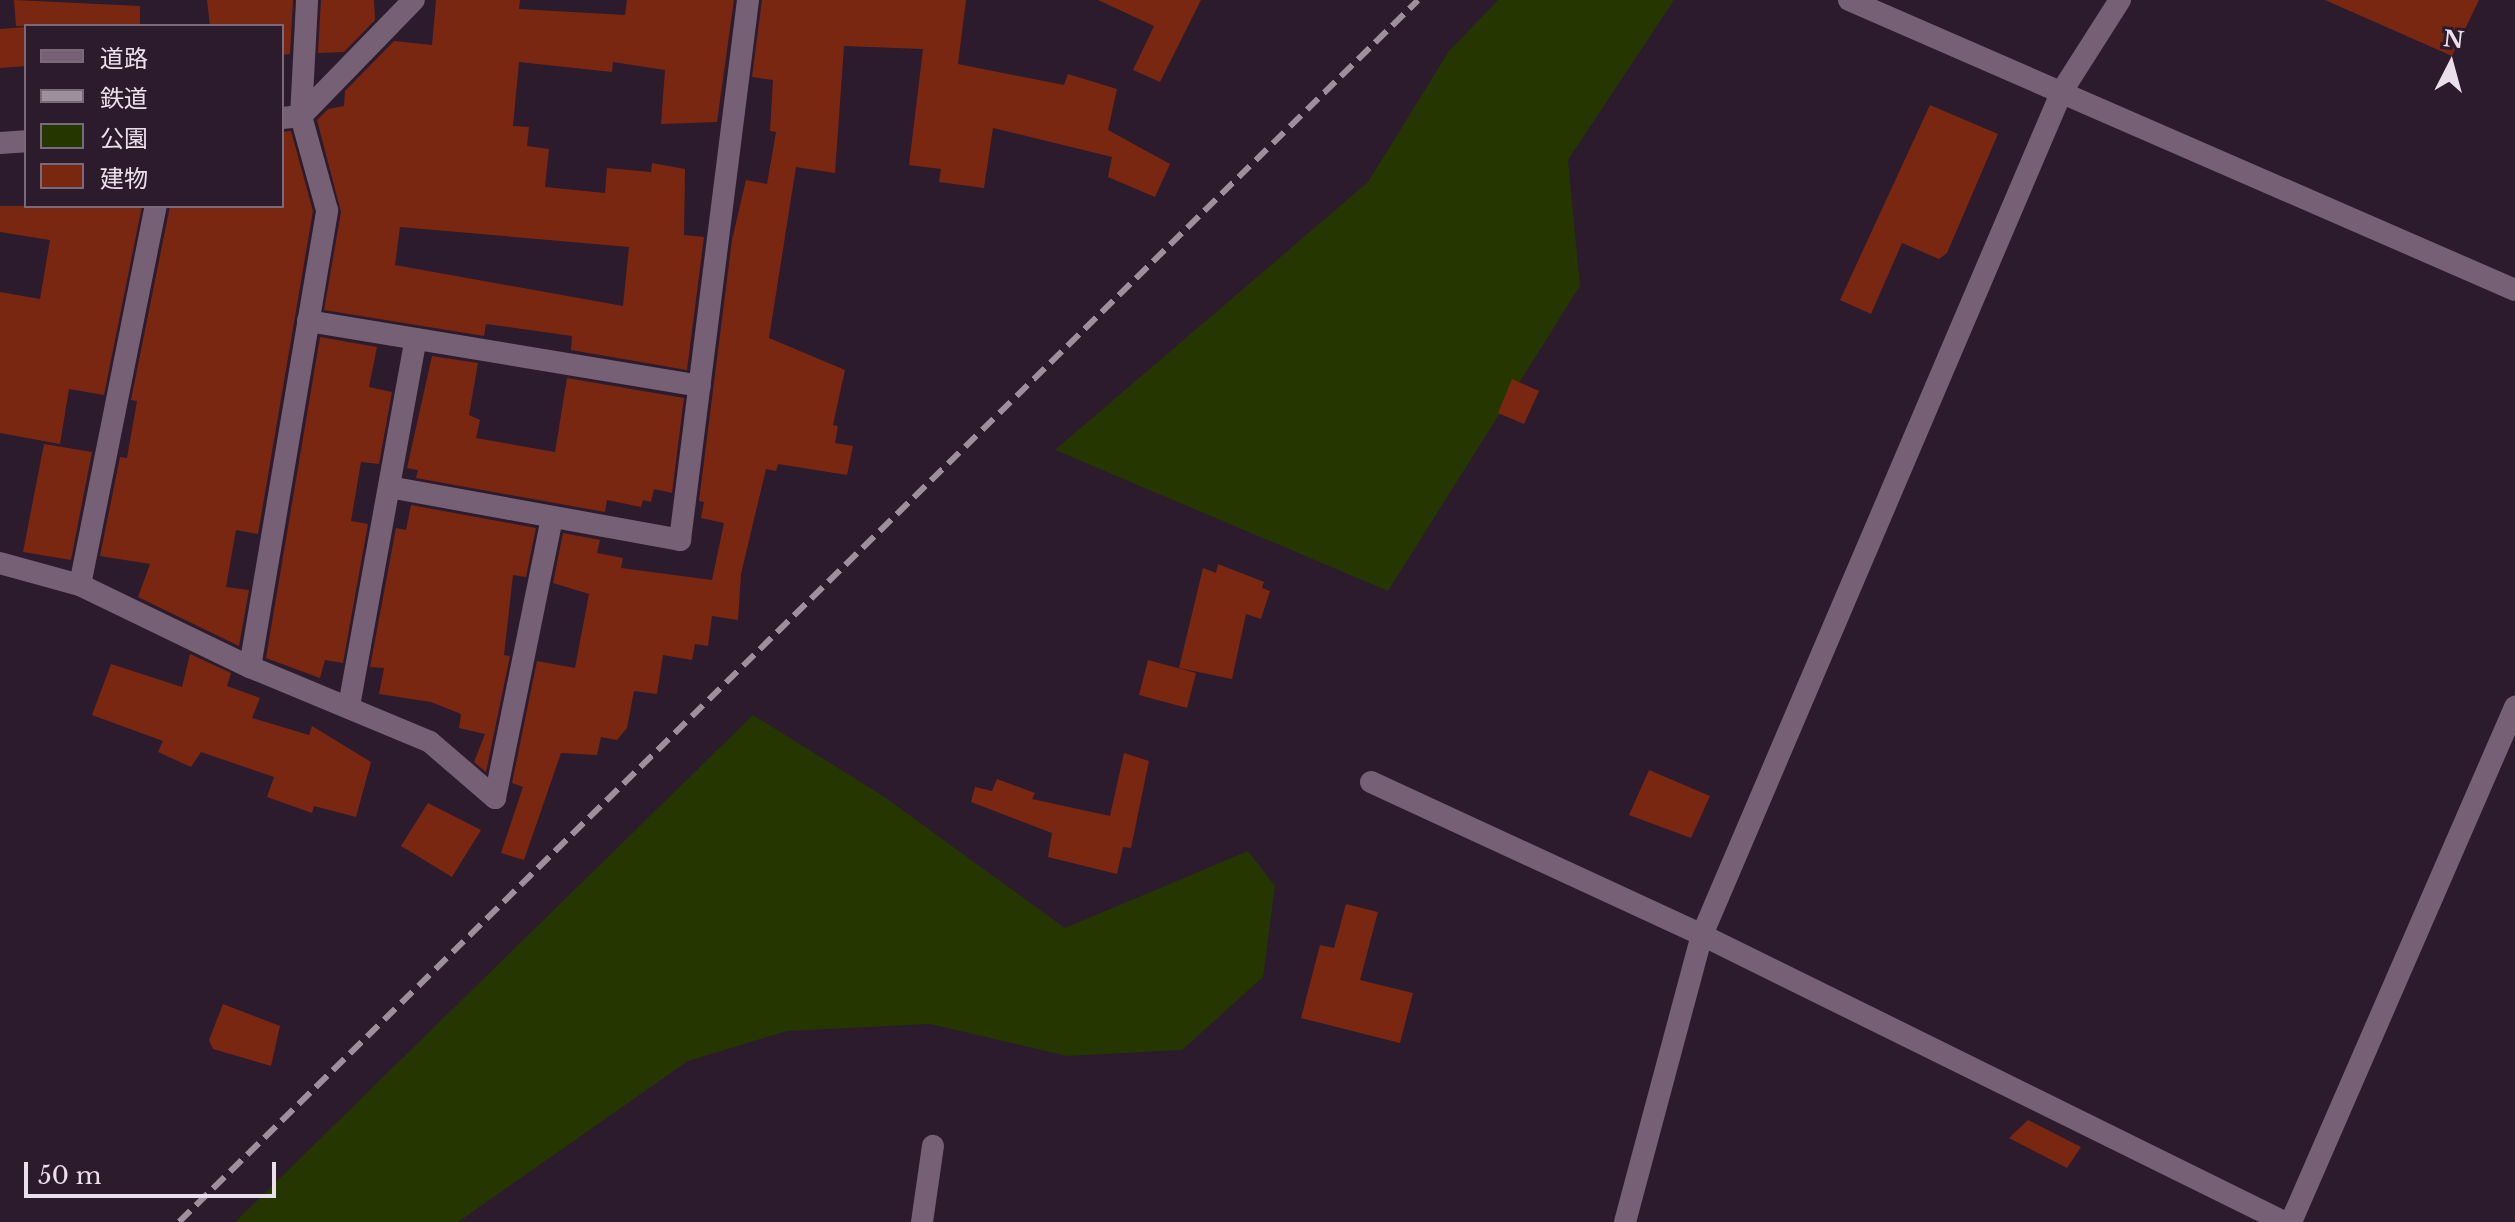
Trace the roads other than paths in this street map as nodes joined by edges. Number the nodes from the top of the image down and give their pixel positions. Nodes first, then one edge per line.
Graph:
1 (307, 0) edge
2 (414, 0) edge
3 (748, 0) edge
4 (1849, 0) edge
5 (2120, 0) edge
6 (2062, 91) junction
7 (291, 117) edge
8 (24, 141) edge
9 (0, 143) edge
10 (156, 208) edge
11 (2515, 290) edge
12 (308, 321) junction
13 (416, 339) junction
14 (700, 386) junction
15 (389, 487) junction
16 (552, 518) junction
17 (0, 563) edge
18 (80, 585) junction
19 (250, 667) junction
20 (349, 706) junction
21 (2515, 707) edge
22 (1371, 782) dead end
23 (1702, 935) junction
24 (933, 1146) dead end
25 (922, 1222) edge
26 (1625, 1222) edge
27 (2284, 1222) edge
28 (2291, 1222) edge

1 - 7 street
2 - 7 street
3 - 14 street
4 - 6 street
5 - 6 street
6 - 11 street
6 - 23 street
7 - 12 street
8 - 9 street
10 - 18 street
12 - 13 street
12 - 19 street
13 - 14 street
13 - 15 street
14 - 16 street
15 - 16 street
15 - 20 street
16 - 20 street
17 - 18 street
18 - 19 street
19 - 20 street
21 - 28 street
22 - 23 street
23 - 26 street
23 - 27 street
24 - 25 street

